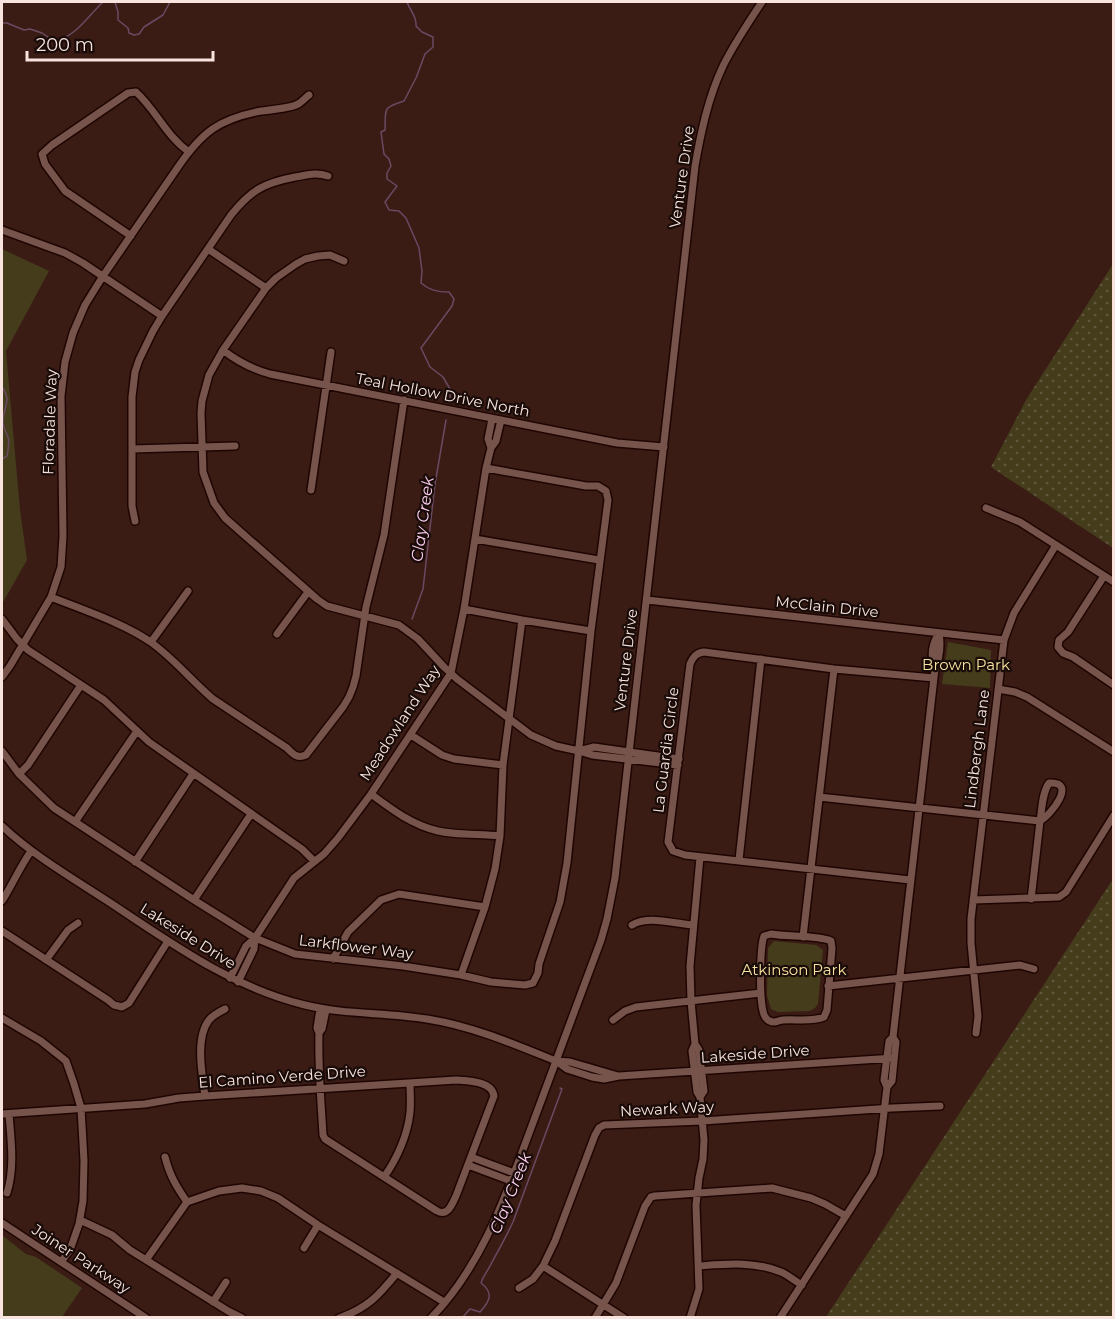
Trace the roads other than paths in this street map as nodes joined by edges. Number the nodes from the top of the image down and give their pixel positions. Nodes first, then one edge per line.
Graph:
1 (762, 2) edge
2 (309, 95) dead end
3 (189, 152) junction
4 (328, 176) dead end
5 (2, 230) edge
6 (131, 236) junction
7 (208, 249) junction
8 (344, 261) dead end
9 (103, 276) junction
10 (266, 288) junction
11 (162, 316) junction
12 (223, 350) junction
13 (331, 352) dead end
14 (326, 385) junction
15 (404, 400) junction
16 (492, 419) junction
17 (501, 420) junction
18 (235, 446) dead end
19 (664, 447) junction
20 (202, 448) junction
21 (491, 448) junction
22 (132, 450) junction
23 (486, 468) junction
24 (311, 490) dead end
25 (987, 508) dead end
26 (135, 521) dead end
27 (475, 539) junction
28 (1056, 545) junction
29 (599, 560) junction
30 (1104, 576) junction
31 (1113, 582) edge
32 (188, 591) dead end
33 (308, 592) junction
34 (51, 597) junction
35 (647, 600) junction
36 (464, 609) junction
37 (365, 615) junction
38 (2, 619) edge
39 (522, 620) junction
40 (591, 631) junction
41 (939, 633) junction
42 (277, 634) dead end
43 (1004, 640) junction
44 (151, 642) junction
45 (23, 644) junction
46 (761, 659) junction
47 (834, 669) junction
48 (451, 673) junction
49 (2, 677) edge
50 (934, 678) junction
51 (1113, 685) edge
52 (81, 686) junction
53 (998, 689) junction
54 (510, 720) junction
55 (137, 731) junction
56 (411, 735) junction
57 (2, 751) edge
58 (579, 751) junction
59 (1113, 752) edge
60 (629, 755) junction
61 (678, 762) junction
62 (504, 765) junction
63 (19, 774) junction
64 (193, 774) junction
65 (371, 794) junction
66 (819, 797) junction
67 (920, 808) junction
68 (251, 814) junction
69 (983, 815) junction
70 (1113, 815) edge
71 (1040, 821) junction
72 (75, 822) junction
73 (2, 826) edge
74 (500, 836) junction
75 (31, 851) junction
76 (700, 857) junction
77 (739, 860) junction
78 (314, 861) junction
79 (135, 862) junction
80 (811, 869) junction
81 (910, 880) junction
82 (1031, 899) junction
83 (194, 900) junction
84 (973, 900) junction
85 (2, 901) edge
86 (485, 907) junction
87 (78, 923) dead end
88 (632, 925) dead end
89 (693, 925) junction
90 (2, 931) edge
91 (803, 937) junction
92 (255, 938) junction
93 (168, 941) junction
94 (333, 959) junction
95 (46, 960) junction
96 (1034, 969) dead end
97 (973, 970) junction
98 (462, 975) junction
99 (230, 978) junction
100 (900, 978) junction
101 (238, 982) junction
102 (828, 986) junction
103 (761, 993) junction
104 (691, 1001) junction
105 (225, 1009) dead end
106 (323, 1009) junction
107 (2, 1018) edge
108 (613, 1020) dead end
109 (976, 1033) dead end
110 (890, 1059) junction
111 (556, 1061) junction
112 (699, 1071) junction
113 (410, 1083) junction
114 (319, 1088) junction
115 (205, 1096) junction
116 (940, 1106) dead end
117 (81, 1108) junction
118 (885, 1109) junction
119 (5, 1114) edge
120 (702, 1121) junction
121 (165, 1157) dead end
122 (471, 1157) junction
123 (468, 1165) junction
124 (514, 1173) junction
125 (384, 1177) junction
126 (511, 1181) junction
127 (7, 1192) dead end
128 (698, 1192) junction
129 (187, 1202) junction
130 (846, 1216) junction
131 (80, 1220) junction
132 (2, 1223) edge
133 (318, 1225) junction
134 (304, 1248) dead end
135 (146, 1260) junction
136 (62, 1262) junction
137 (543, 1266) junction
138 (699, 1266) junction
139 (397, 1273) junction
140 (226, 1282) dead end
141 (802, 1285) junction
142 (519, 1288) dead end
143 (213, 1302) junction
144 (444, 1302) junction
145 (604, 1304) junction
146 (146, 1317) edge
147 (242, 1317) edge
148 (339, 1317) edge
149 (430, 1317) edge
150 (595, 1317) edge
151 (624, 1317) edge
152 (690, 1317) edge
153 (780, 1317) edge

1 - 19 street, Venture Drive
2 - 3 street, Floradale Way
3 - 6 street, Floradale Way
3 - 6 street
4 - 7 street
5 - 9 street
6 - 9 street, Floradale Way
7 - 10 street
7 - 11 street
8 - 10 street
9 - 11 street
9 - 34 street, Floradale Way
10 - 12 street
11 - 22 street
12 - 14 street, Teal Hollow Drive North
12 - 20 street
13 - 14 street
14 - 15 street, Teal Hollow Drive North
14 - 24 street
15 - 16 street, Teal Hollow Drive North
15 - 37 street
16 - 17 street, Teal Hollow Drive North
16 - 21 street, Meadowland Way
17 - 19 street, Teal Hollow Drive North
17 - 21 street, Meadowland Way
18 - 20 street
19 - 35 street, Venture Drive
20 - 22 street
20 - 33 street
21 - 23 street, Meadowland Way
22 - 26 street
23 - 27 street, Meadowland Way
23 - 29 street
25 - 28 street
27 - 29 street
27 - 36 street, Meadowland Way
28 - 30 street
28 - 43 street, Lindbergh Lane
29 - 40 street
30 - 31 street
30 - 51 street
32 - 44 street
33 - 37 street
33 - 42 street
34 - 44 street
34 - 45 street, Floradale Way
35 - 41 street, McClain Drive
35 - 60 street, Venture Drive
36 - 39 street
36 - 48 street, Meadowland Way
37 - 44 street
37 - 48 street
38 - 45 street
39 - 40 street
39 - 54 street
40 - 58 street
41 - 43 street, McClain Drive
41 - 50 street
43 - 53 street, Lindbergh Lane
45 - 49 street, Floradale Way
45 - 52 street
46 - 47 street, La Guardia Circle
46 - 61 street, La Guardia Circle
46 - 77 street
47 - 50 street, La Guardia Circle
47 - 66 street
48 - 54 street
48 - 56 street, Meadowland Way
50 - 67 street
52 - 55 street
52 - 63 street
53 - 59 street
53 - 69 street, Lindbergh Lane
54 - 58 street
54 - 62 street
55 - 64 street
55 - 72 street
56 - 62 street
56 - 65 street, Meadowland Way
57 - 63 street, Larkflower Way
58 - 60 street
58 - 98 street, Larkflower Way
60 - 61 street
60 - 111 street, Venture Drive
61 - 76 street, La Guardia Circle
62 - 74 street
63 - 72 street, Larkflower Way
64 - 68 street
64 - 79 street
65 - 74 street
65 - 78 street, Meadowland Way
66 - 67 street
66 - 80 street
67 - 69 street
67 - 81 street
68 - 78 street
68 - 83 street
69 - 71 street
69 - 84 street, Lindbergh Lane
70 - 82 street
71 - 71 street
71 - 82 street
72 - 79 street, Larkflower Way
73 - 75 street, Lakeside Drive
74 - 86 street
75 - 85 street
75 - 93 street, Lakeside Drive
76 - 77 street, La Guardia Circle
76 - 89 street
77 - 80 street, La Guardia Circle
78 - 92 street, Meadowland Way
79 - 83 street, Larkflower Way
80 - 81 street, La Guardia Circle
80 - 91 street
81 - 100 street
82 - 84 street
83 - 92 street, Larkflower Way
84 - 97 street, Lindbergh Lane
86 - 94 street
86 - 98 street
87 - 95 street
88 - 89 street
89 - 104 street
90 - 95 street
91 - 102 street
91 - 103 street
92 - 94 street, Larkflower Way
92 - 99 street, Meadowland Way
92 - 101 street, Meadowland Way
93 - 95 street
93 - 99 street, Lakeside Drive
94 - 98 street, Larkflower Way
96 - 97 street
97 - 100 street
97 - 109 street, Lindbergh Lane
99 - 101 street, Lakeside Drive
100 - 102 street
100 - 110 street
101 - 106 street, Lakeside Drive
102 - 103 street
103 - 104 street
104 - 108 street
104 - 112 street
105 - 115 street
106 - 111 street, Lakeside Drive
106 - 114 street
107 - 117 street
110 - 112 street, Lakeside Drive
110 - 118 street
111 - 112 street, Lakeside Drive
111 - 124 street, Venture Drive
112 - 120 street
113 - 114 street, El Camino Verde Drive
113 - 122 street, El Camino Verde Drive
113 - 125 street
114 - 115 street, El Camino Verde Drive
114 - 125 street
115 - 117 street, El Camino Verde Drive
116 - 118 street, Newark Way
117 - 119 street, El Camino Verde Drive
117 - 131 street
118 - 120 street, Newark Way
118 - 130 street
119 - 127 street
120 - 128 street
120 - 137 street, Newark Way
121 - 129 street
122 - 123 street, El Camino Verde Drive
122 - 124 street
123 - 125 street, El Camino Verde Drive
123 - 126 street
124 - 126 street, Venture Drive
126 - 144 street, Venture Drive
128 - 130 street
128 - 138 street
128 - 145 street
129 - 133 street
129 - 135 street
130 - 141 street
131 - 135 street
131 - 136 street
132 - 136 street, Joiner Parkway
133 - 134 street
133 - 139 street
135 - 143 street
136 - 146 street, Joiner Parkway
137 - 142 street
137 - 145 street
138 - 141 street
138 - 152 street
139 - 144 street
139 - 148 street
140 - 143 street
141 - 153 street
143 - 147 street
144 - 149 street
145 - 150 street
145 - 151 street

